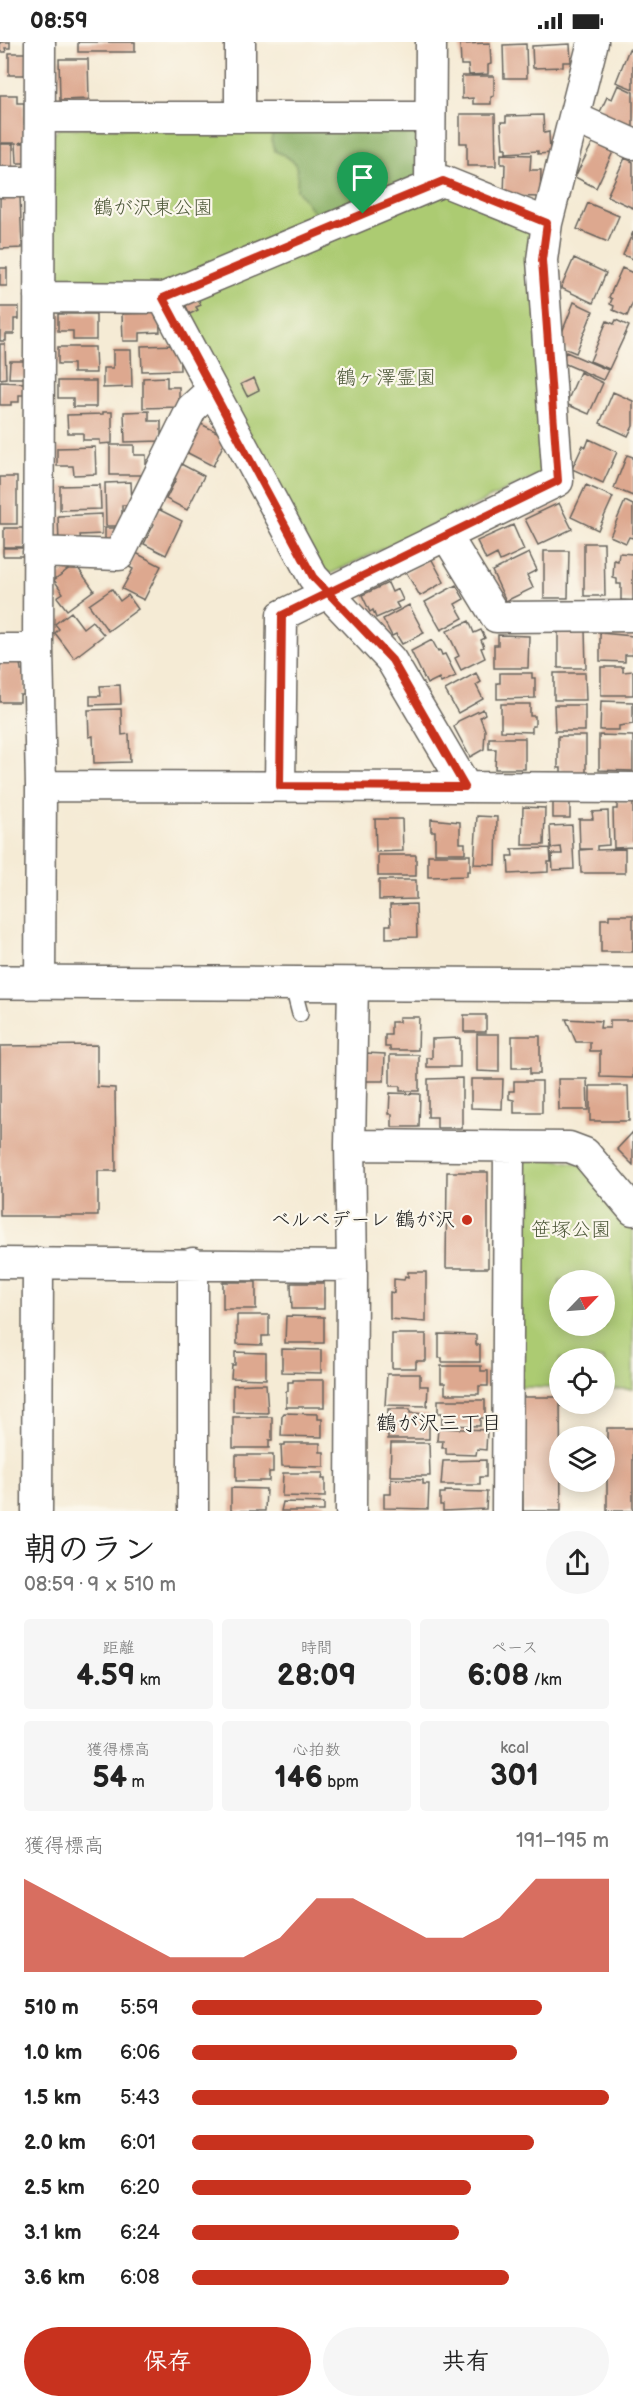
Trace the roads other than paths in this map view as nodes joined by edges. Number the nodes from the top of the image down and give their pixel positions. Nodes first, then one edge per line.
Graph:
1 (40, 42) edge
2 (240, 42) edge
3 (431, 42) edge
4 (593, 42) edge
5 (40, 117) junction
6 (240, 117) junction
7 (430, 117) junction
8 (575, 118) junction
9 (633, 144) edge
10 (0, 182) edge
11 (39, 182) junction
12 (430, 186) junction
13 (547, 223) junction
14 (39, 297) junction
15 (163, 298) junction
16 (212, 390) junction
17 (446, 535) junction
18 (38, 552) junction
19 (327, 593) junction
20 (633, 616) edge
21 (0, 649) edge
22 (38, 649) junction
23 (41, 786) junction
24 (280, 786) junction
25 (465, 787) junction
26 (633, 788) edge
27 (0, 982) edge
28 (40, 982) junction
29 (353, 984) junction
30 (633, 986) edge
31 (350, 1145) junction
32 (509, 1147) junction
33 (633, 1209) edge
34 (0, 1263) edge
35 (38, 1263) junction
36 (193, 1263) junction
37 (352, 1266) junction
38 (37, 1511) edge
39 (193, 1511) edge
40 (351, 1511) edge
41 (507, 1511) edge

1 - 5 street
2 - 6 street
3 - 7 street
4 - 8 street
5 - 6 street
5 - 11 street
6 - 7 street
7 - 12 street
8 - 9 street
8 - 13 street
10 - 11 street
11 - 14 street
12 - 13 street
12 - 15 street
13 - 17 street
14 - 15 street
14 - 18 street
15 - 16 street
16 - 18 street
16 - 19 street
17 - 19 street
17 - 20 street
18 - 22 street
19 - 24 street
19 - 25 street
21 - 22 street
22 - 23 street
23 - 24 street
23 - 28 street
24 - 25 street
25 - 26 street
27 - 28 street
28 - 29 street
29 - 30 street
29 - 31 street
31 - 32 street
31 - 37 street
32 - 33 street
32 - 41 street
34 - 35 street
35 - 36 street
35 - 38 street
36 - 37 street
36 - 39 street
37 - 40 street

